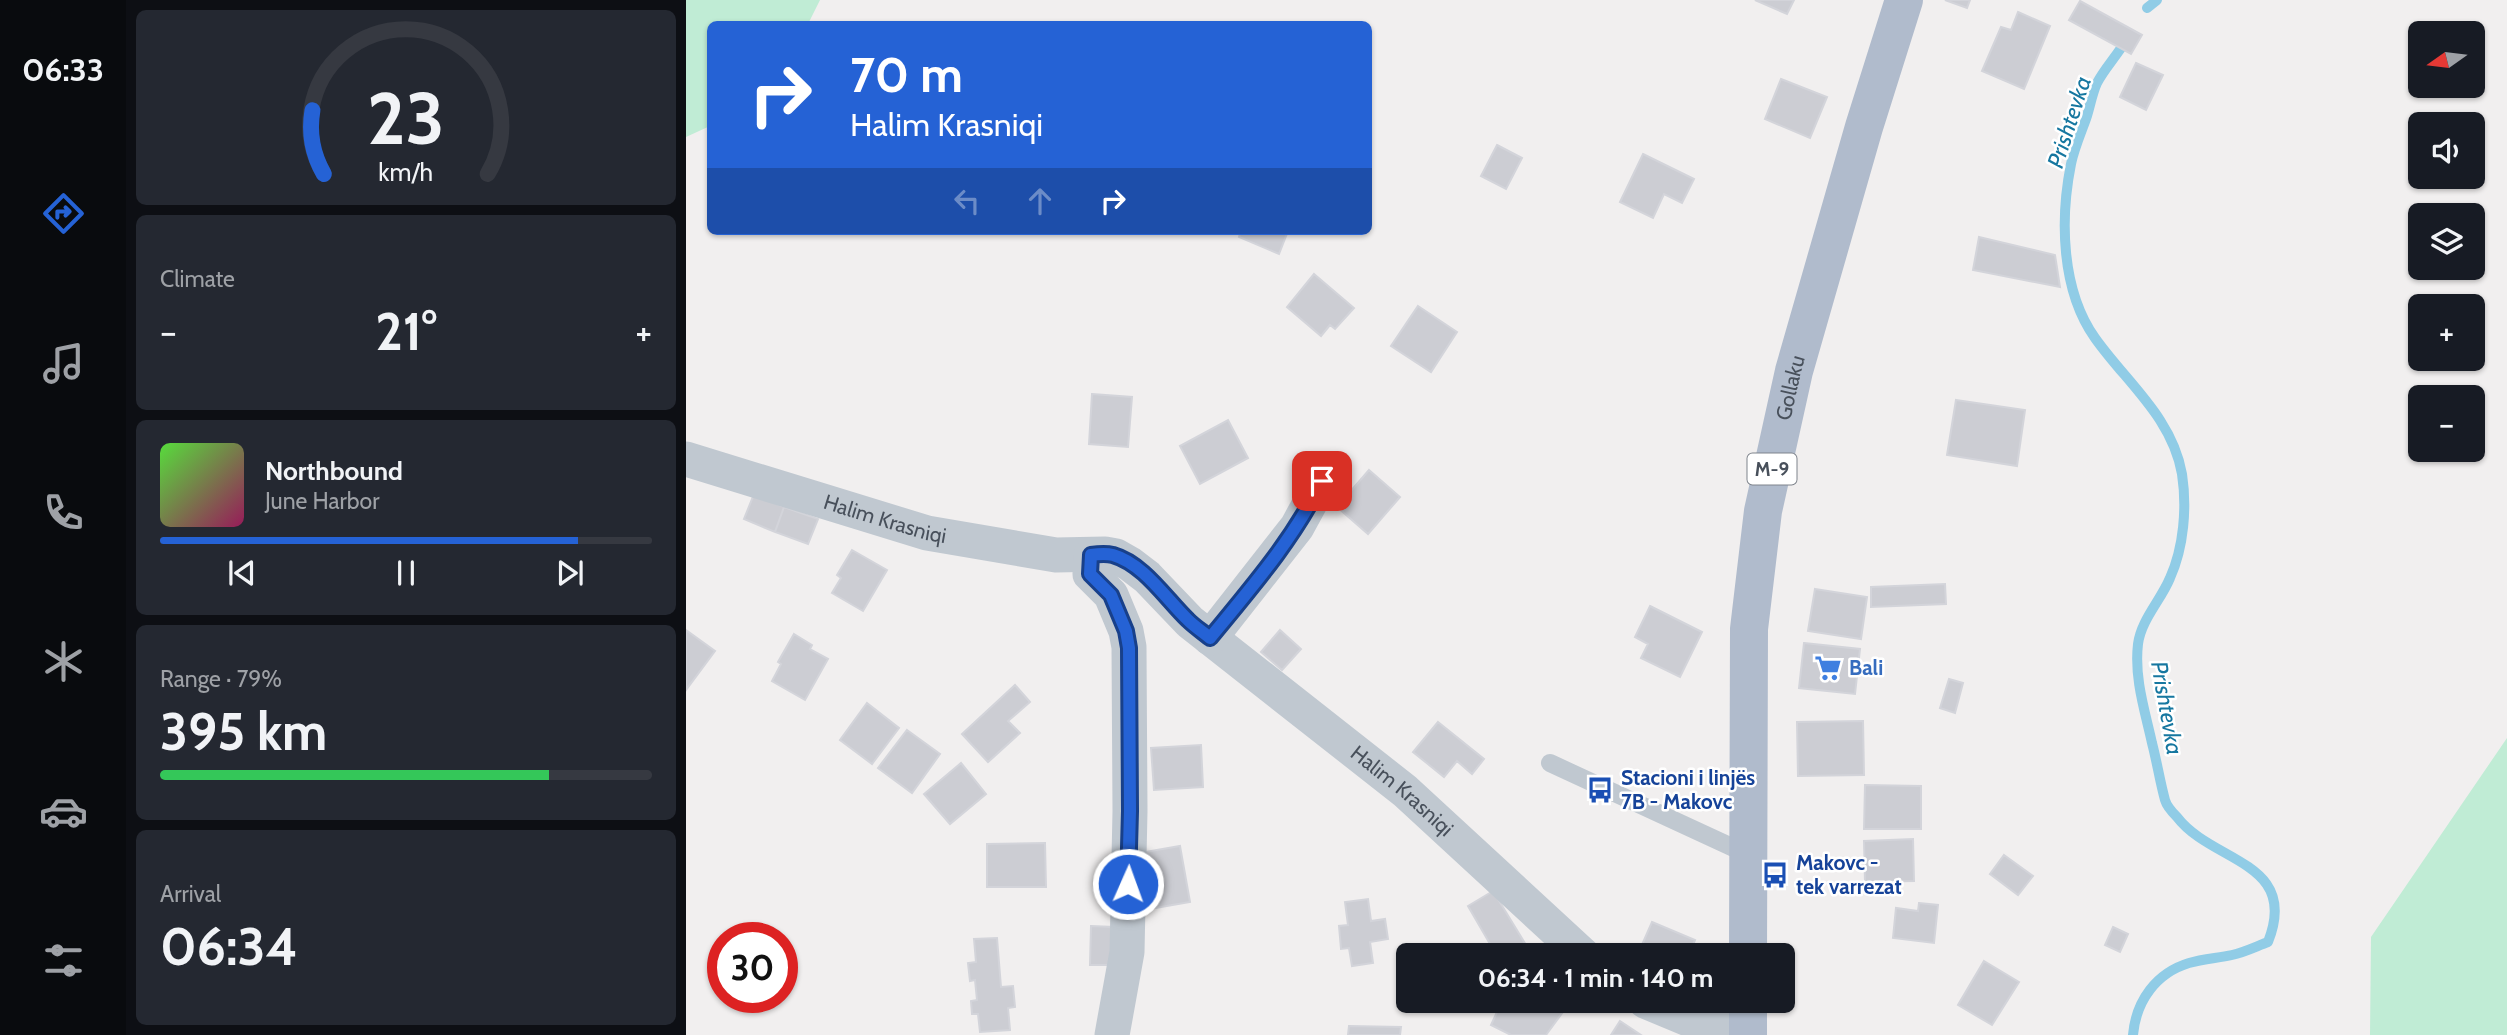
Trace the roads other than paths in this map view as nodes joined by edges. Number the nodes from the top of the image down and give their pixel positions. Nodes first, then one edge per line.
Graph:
1 (1904, 0) edge
2 (686, 459) edge
3 (1322, 481) dead end
4 (1091, 555) junction
5 (1210, 638) junction
6 (1550, 763) dead end
7 (1749, 855) junction
8 (1570, 943) edge
9 (1748, 943) edge
10 (1674, 1013) edge
11 (1748, 1022) edge
12 (1112, 1035) edge

1 - 7 main road, Gollaku / M-9
2 - 4 street, Halim Krasniqi
3 - 5 street
4 - 5 street, Halim Krasniqi
4 - 12 street
5 - 8 street, Halim Krasniqi
6 - 7 lane
7 - 9 main road, Gollaku / M-9
10 - 11 street

